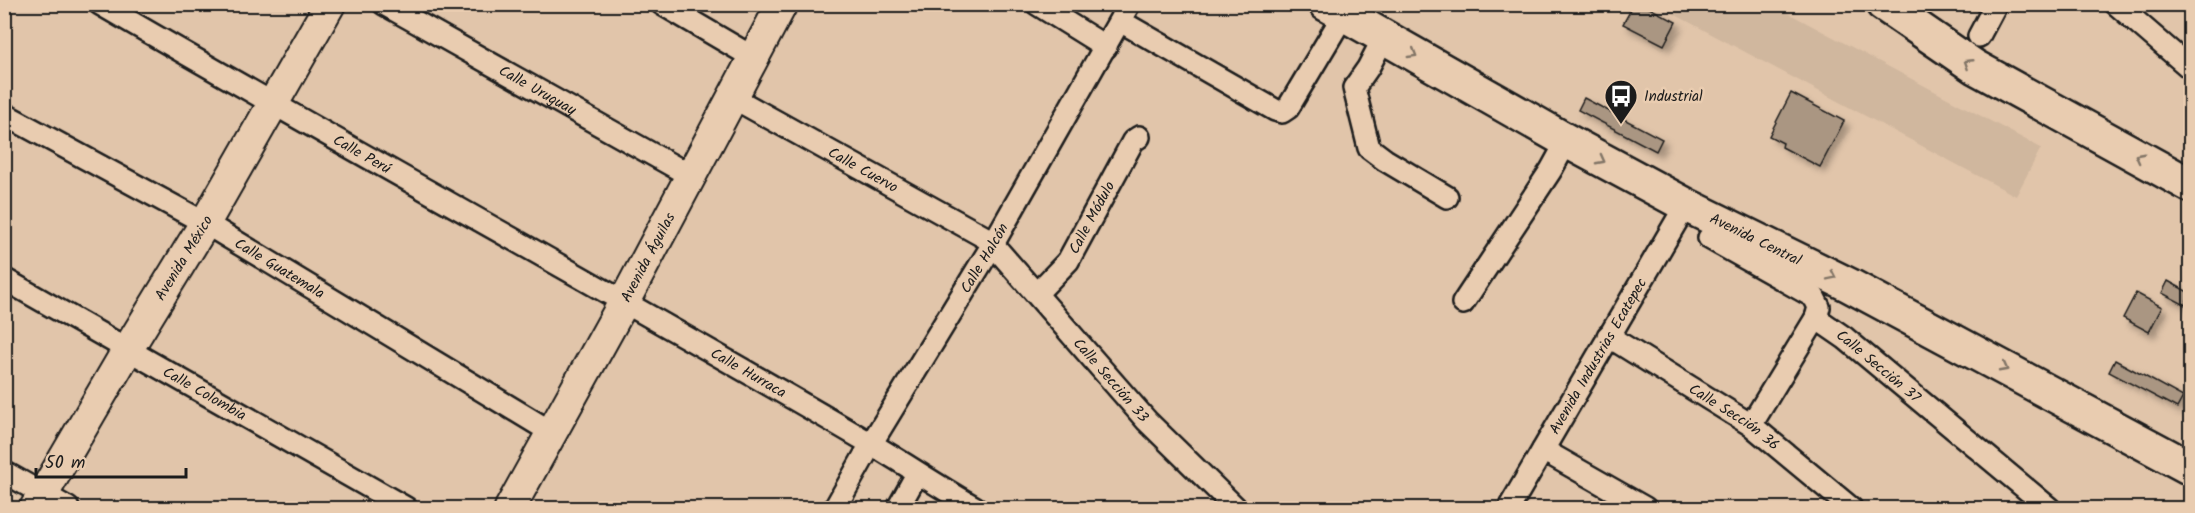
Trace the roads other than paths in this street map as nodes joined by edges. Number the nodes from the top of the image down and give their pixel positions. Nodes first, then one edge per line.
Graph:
1 (100, 4) edge
2 (330, 4) edge
3 (384, 4) edge
4 (662, 4) edge
5 (782, 4) edge
6 (1037, 4) edge
7 (1883, 4) edge
8 (1996, 4) edge
9 (2116, 4) edge
10 (1335, 9) edge
11 (1124, 13) edge
12 (1979, 36) dead end
13 (1384, 37) junction
14 (1106, 47) junction
15 (754, 58) junction
16 (2190, 68) edge
17 (732, 97) junction
18 (272, 105) junction
19 (4, 114) edge
20 (1139, 137) dead end
21 (1566, 141) junction
22 (691, 176) junction
23 (2190, 185) edge
24 (1447, 197) dead end
25 (1686, 205) junction
26 (205, 223) junction
27 (1709, 238) dead end
28 (993, 244) junction
29 (4, 279) edge
30 (1037, 292) junction
31 (624, 302) junction
32 (1463, 303) dead end
33 (1816, 318) junction
34 (1608, 336) junction
35 (128, 349) junction
36 (1750, 425) junction
37 (551, 432) junction
38 (871, 444) junction
39 (1543, 450) junction
40 (2190, 468) edge
41 (4, 472) edge
42 (917, 474) junction
43 (49, 504) edge
44 (406, 508) edge
45 (510, 508) edge
46 (835, 508) edge
47 (898, 508) edge
48 (976, 508) edge
49 (1236, 508) edge
50 (1509, 508) edge
51 (1645, 508) edge
52 (1851, 508) edge
53 (2049, 508) edge

1 - 18 street, Calle Perú
2 - 18 street, Avenida México
3 - 22 street, Calle Uruguay
4 - 15 street
5 - 15 street, Avenida Águilas
6 - 14 street
23 -> 7 highway
8 - 12 street
9 - 16 street
10 - 11 street
10 - 13 highway, Avenida Central
11 - 14 street, Calle Halcón
13 -> 21 highway, Avenida Central
13 - 24 street
14 - 28 street, Calle Halcón
15 - 17 street, Avenida Águilas
17 - 22 street, Avenida Águilas
17 - 28 street, Calle Cuervo
18 - 26 street, Avenida México
18 - 31 street, Calle Perú
19 - 26 street, Calle Guatemala
20 - 30 street, Calle Módulo
21 -> 25 highway, Avenida Central
21 - 32 street
22 - 31 street, Avenida Águilas
25 - 34 street, Avenida Industrias Ecatepec
25 -> 40 highway, Avenida Central
26 - 35 street, Avenida México
26 - 37 street, Calle Guatemala
27 - 33 street
28 - 30 street, Calle Sección 33
28 - 38 street, Calle Halcón
29 - 35 street, Calle Colombia
30 - 49 street, Calle Sección 33
31 - 37 street, Avenida Águilas
31 - 38 street, Calle Hurraca
33 - 36 street
33 - 53 street, Calle Sección 37
34 - 36 street, Calle Sección 36
34 - 39 street, Avenida Industrias Ecatepec
35 - 43 street, Avenida México
35 - 44 street, Calle Colombia
36 - 52 street, Calle Sección 36
37 - 45 street, Avenida Águilas
38 - 42 street, Calle Hurraca
38 - 46 street, Calle Halcón
39 - 50 street, Avenida Industrias Ecatepec
39 - 51 street
41 - 43 street
42 - 47 street
42 - 48 street, Calle Hurraca

